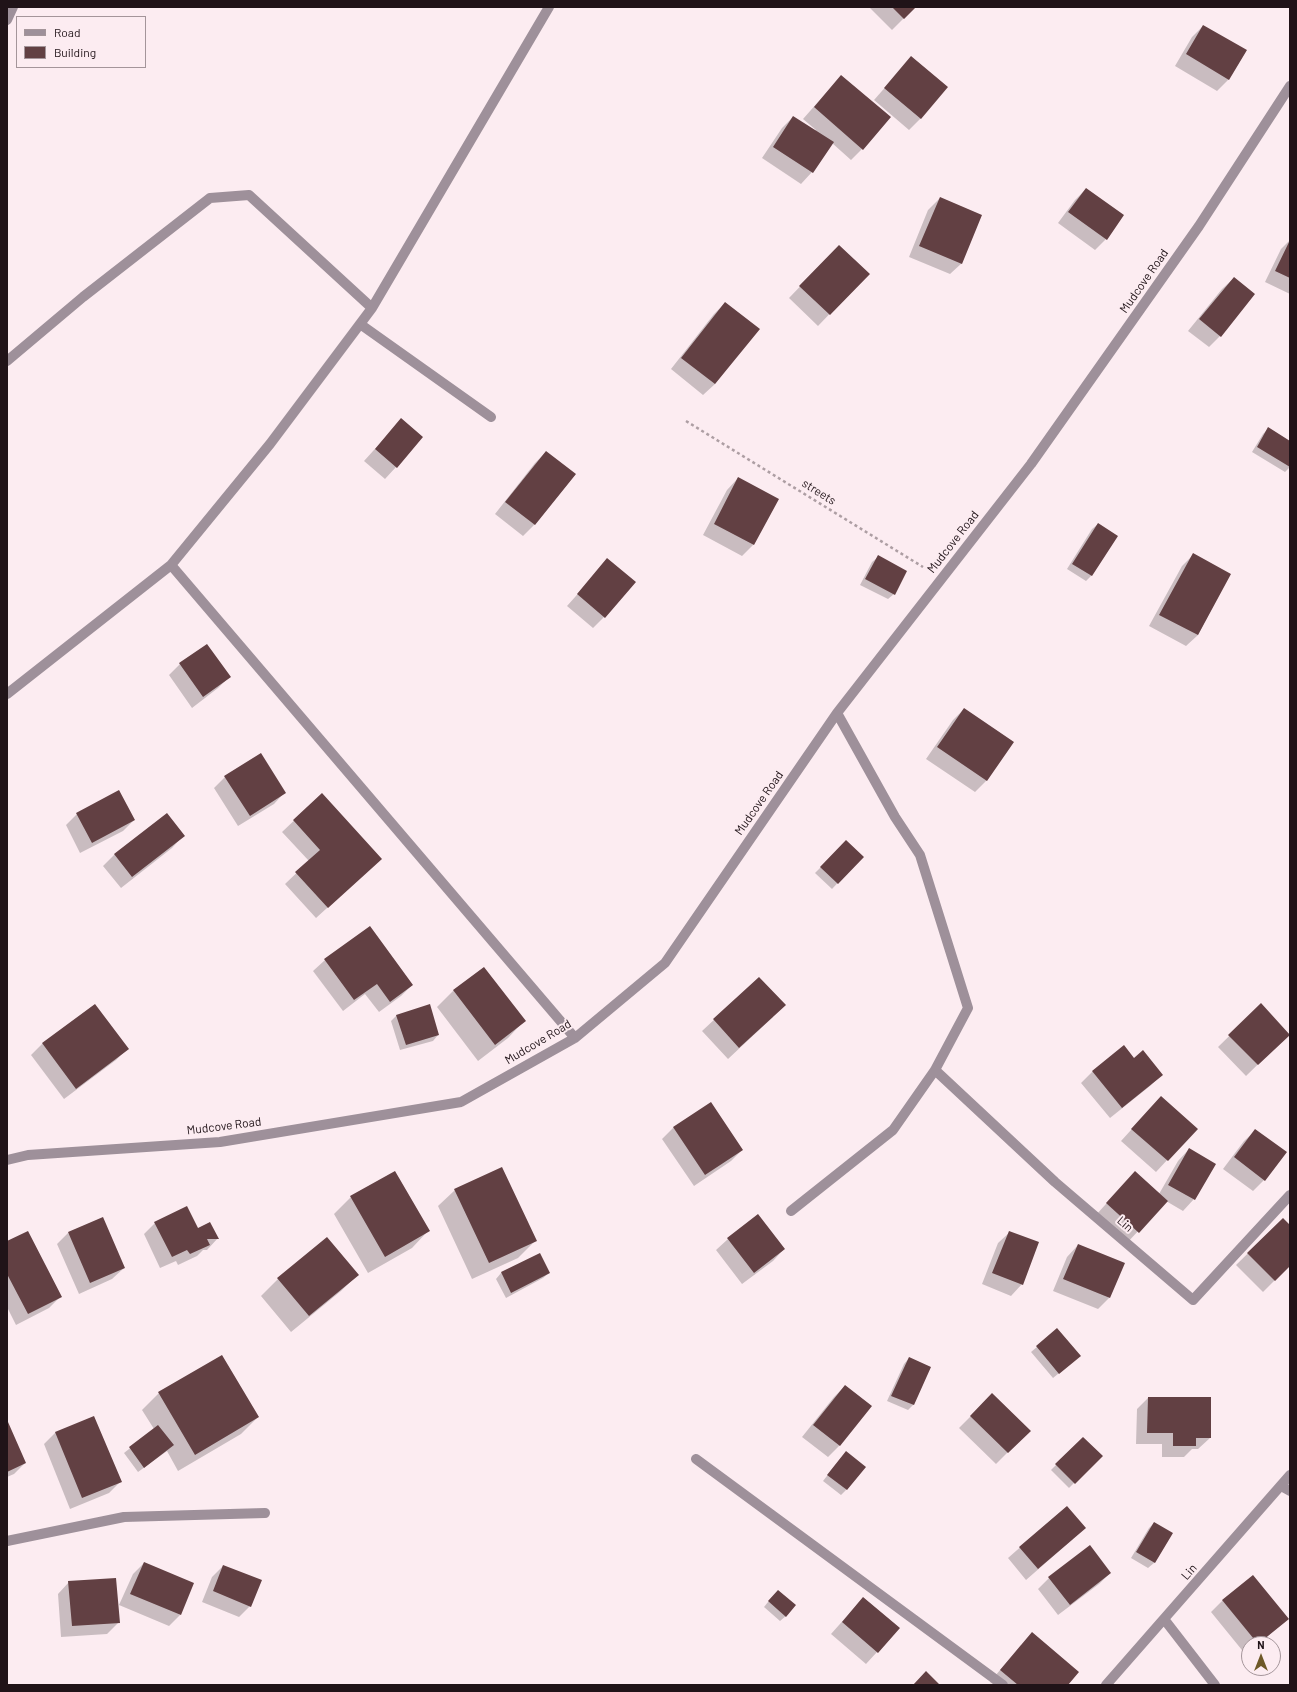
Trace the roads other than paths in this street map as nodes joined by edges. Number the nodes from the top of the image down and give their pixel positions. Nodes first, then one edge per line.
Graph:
1 (13, 7) edge
2 (550, 7) edge
3 (7, 20) edge
4 (1290, 86) edge
5 (372, 308) junction
6 (360, 324) junction
7 (7, 361) edge
8 (491, 417) dead end
9 (171, 565) junction
10 (7, 694) edge
11 (837, 713) junction
12 (575, 1038) junction
13 (935, 1070) junction
14 (7, 1160) edge
15 (1290, 1195) edge
16 (791, 1211) dead end
17 (696, 1459) dead end
18 (1290, 1475) edge
19 (1281, 1486) junction
20 (1290, 1491) edge
21 (265, 1513) dead end
22 (7, 1541) edge
23 (1164, 1619) junction
24 (1002, 1685) edge
25 (1106, 1685) edge
26 (1215, 1685) edge

1 - 3 street
2 - 5 street
4 - 11 street, Mudcove Road
5 - 6 street
5 - 7 street
6 - 8 street
6 - 9 street
9 - 10 street
9 - 12 street
11 - 12 street, Mudcove Road
11 - 13 street
12 - 14 street, Mudcove Road
13 - 15 street, Lin
13 - 16 street
17 - 24 street
18 - 19 street, Lin
19 - 20 street
19 - 23 street, Lin
21 - 22 street
23 - 25 street, Lin
23 - 26 street

